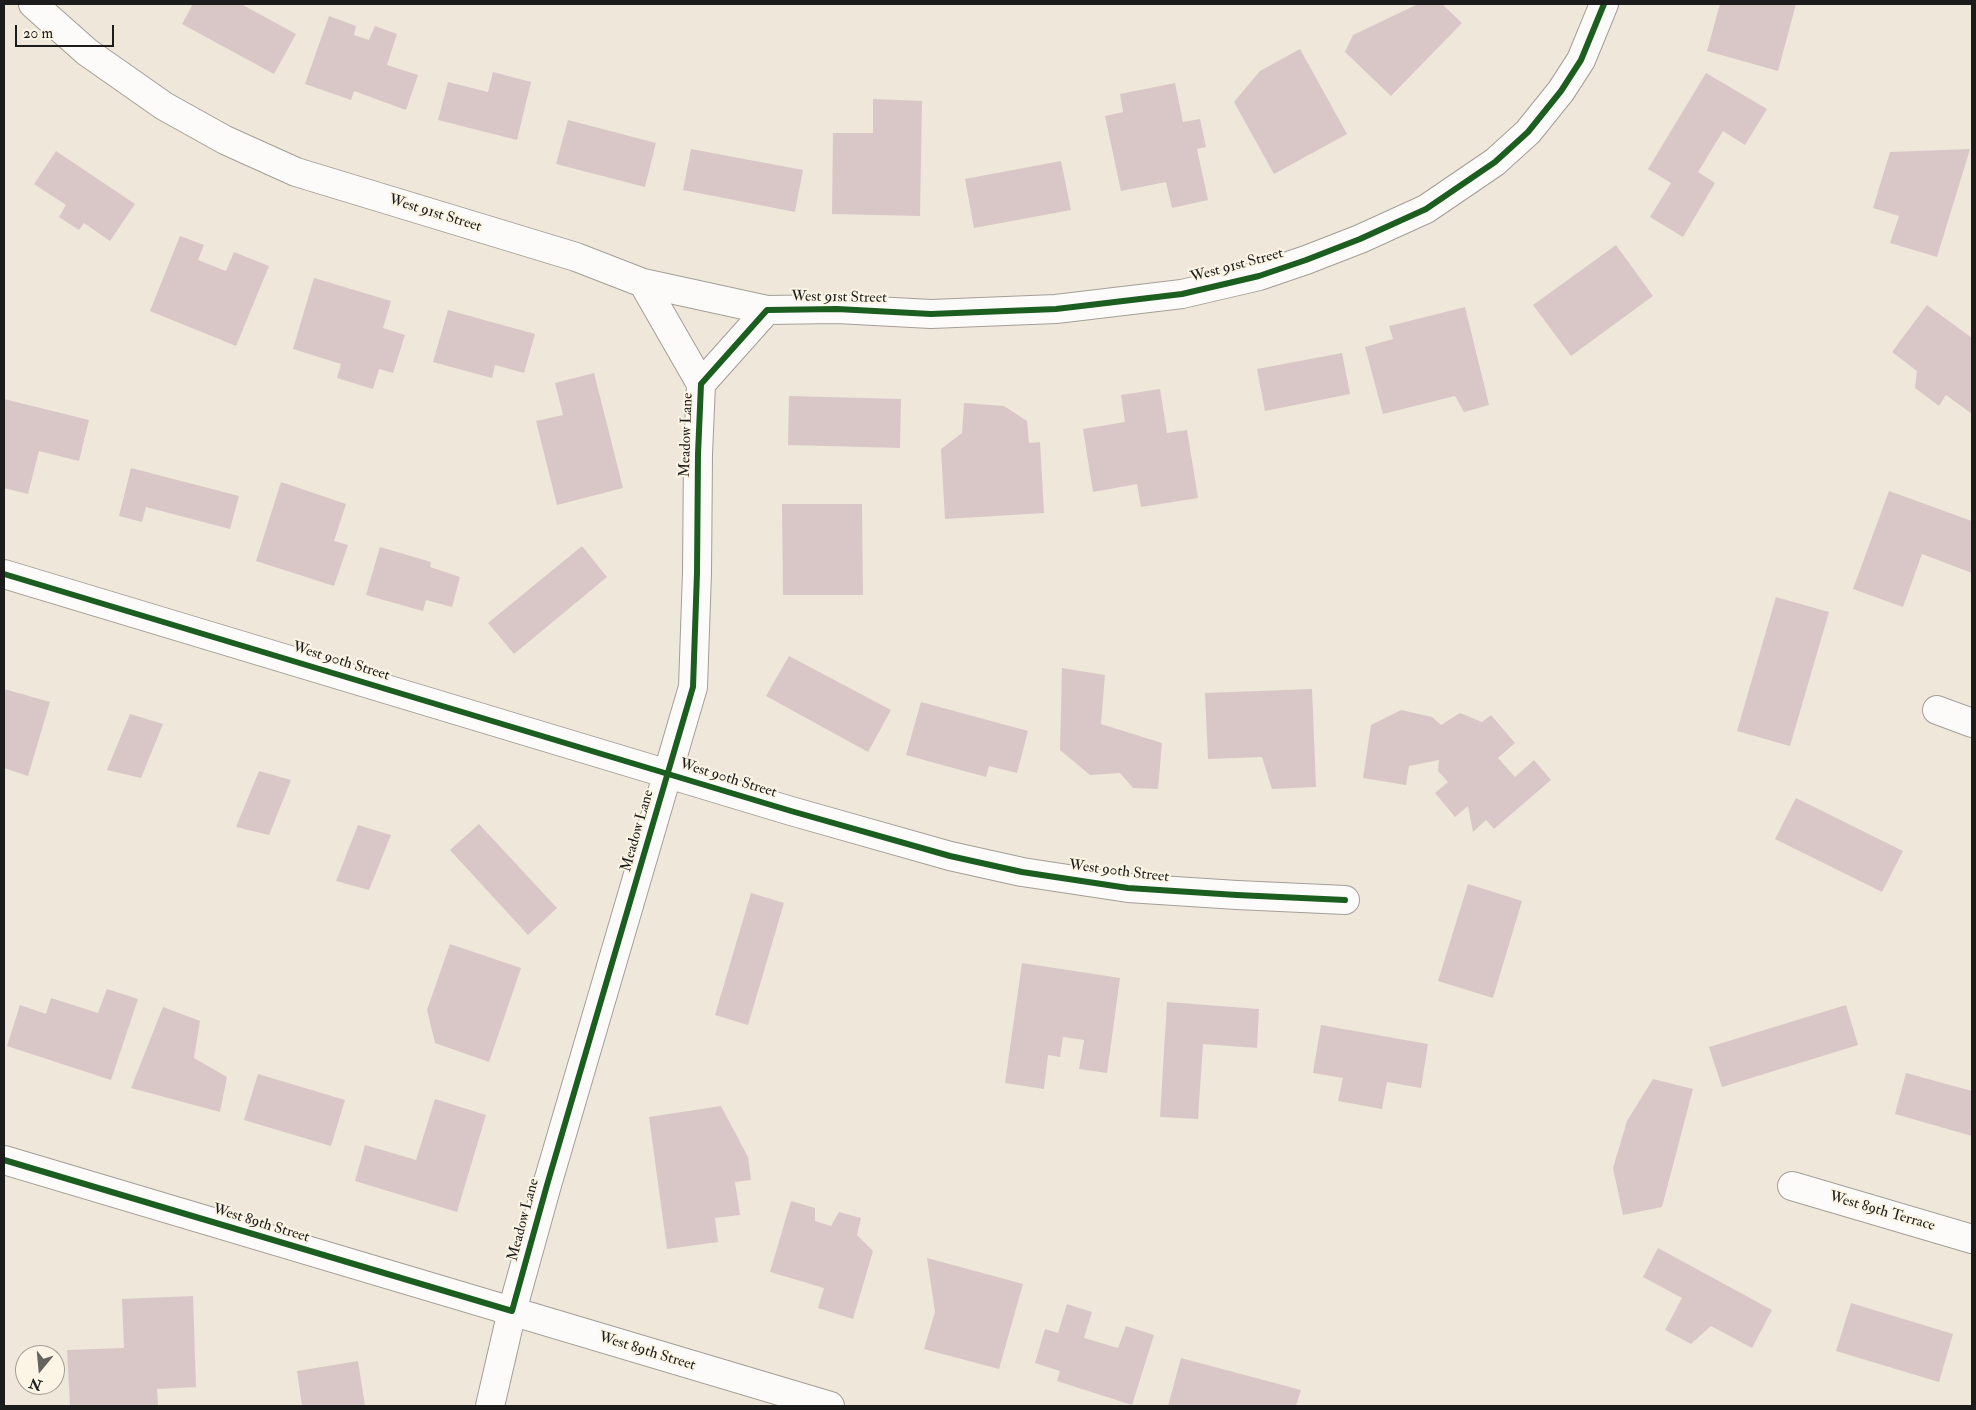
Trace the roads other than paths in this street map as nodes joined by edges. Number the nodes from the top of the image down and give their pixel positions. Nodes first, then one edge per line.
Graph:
1 (33, 4) edge
2 (1604, 4) edge
3 (643, 283) junction
4 (767, 310) junction
5 (701, 384) junction
6 (4, 574) edge
7 (1937, 710) dead end
8 (1972, 722) edge
9 (668, 774) junction
10 (1345, 900) dead end
11 (4, 1160) edge
12 (1792, 1186) dead end
13 (1972, 1239) edge
14 (512, 1311) junction
15 (490, 1406) edge
16 (830, 1406) edge

1 - 3 street, West 91st Street
2 - 4 street, West 91st Street
3 - 4 street, West 91st Street
3 - 5 street
4 - 5 street, Meadow Lane
5 - 9 street, Meadow Lane
6 - 9 street, West 90th Street
7 - 8 street
9 - 10 street, West 90th Street
9 - 14 street, Meadow Lane
11 - 14 street, West 89th Street
12 - 13 street, West 89th Terrace
14 - 15 street, Meadow Lane
14 - 16 street, West 89th Street

